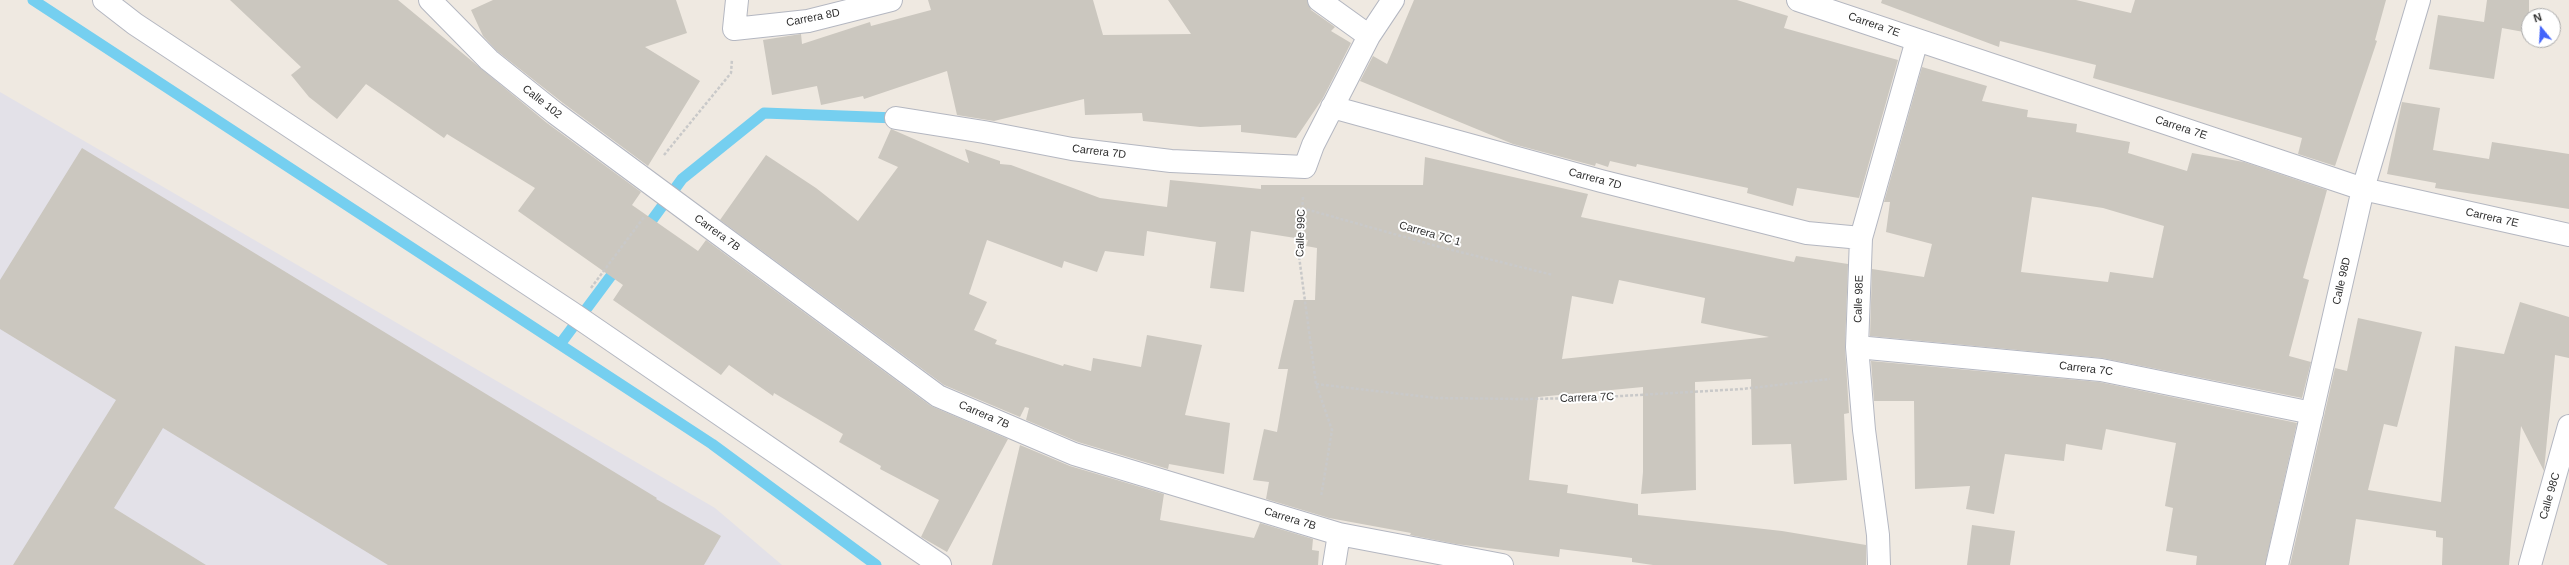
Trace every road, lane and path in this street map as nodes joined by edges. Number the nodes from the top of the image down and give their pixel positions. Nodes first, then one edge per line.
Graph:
1 (104, 0) edge
2 (737, 0) edge
3 (891, 0) edge
4 (1319, 0) edge
5 (1393, 0) edge
6 (1798, 0) edge
7 (2419, 0) edge
8 (436, 2) edge
9 (734, 29) junction
10 (1369, 36) junction
11 (1918, 40) junction
12 (1332, 107) junction
13 (896, 118) dead end
14 (1305, 167) junction
15 (644, 179) junction
16 (2362, 189) junction
17 (669, 198) junction
18 (1302, 208) junction
19 (2569, 236) edge
20 (1861, 238) junction
21 (1553, 274) dead end
22 (579, 318) junction
23 (1857, 348) junction
24 (1859, 376) junction
25 (1316, 384) junction
26 (2312, 413) junction
27 (2569, 426) edge
28 (1316, 526) junction
29 (1339, 534) junction
30 (940, 565) edge
31 (1334, 565) edge
32 (1502, 565) edge
33 (1879, 565) edge
34 (2277, 565) edge
35 (2530, 565) edge

1 - 22 street
2 - 9 street
3 - 9 street, Carrera 8D
4 - 10 street
5 - 10 street
6 - 11 street, Carrera 7E
7 - 16 street, Calle 98D
8 - 15 street, Calle 102
9 - 15 path
10 - 12 street
11 - 16 street, Carrera 7E
11 - 20 street, Calle 98E
12 - 14 street
12 - 20 street, Carrera 7D
13 - 14 street, Carrera 7D
14 - 18 path, Calle 99C
15 - 17 street, Calle 102
16 - 19 street, Carrera 7E
16 - 26 street, Calle 98D
17 - 22 path
17 - 28 street, Carrera 7B
18 - 21 path, Carrera 7C 1
18 - 25 path, Calle 99C
20 - 23 street, Calle 98E
22 - 30 street
23 - 24 street, Calle 98E
23 - 26 street, Carrera 7C
24 - 25 path, Carrera 7C
24 - 33 street, Calle 98E
25 - 28 path, Calle 99C
26 - 34 street, Calle 98D
27 - 35 street, Calle 98C
28 - 29 street, Carrera 7B
29 - 31 street
29 - 32 street, Carrera 7B

